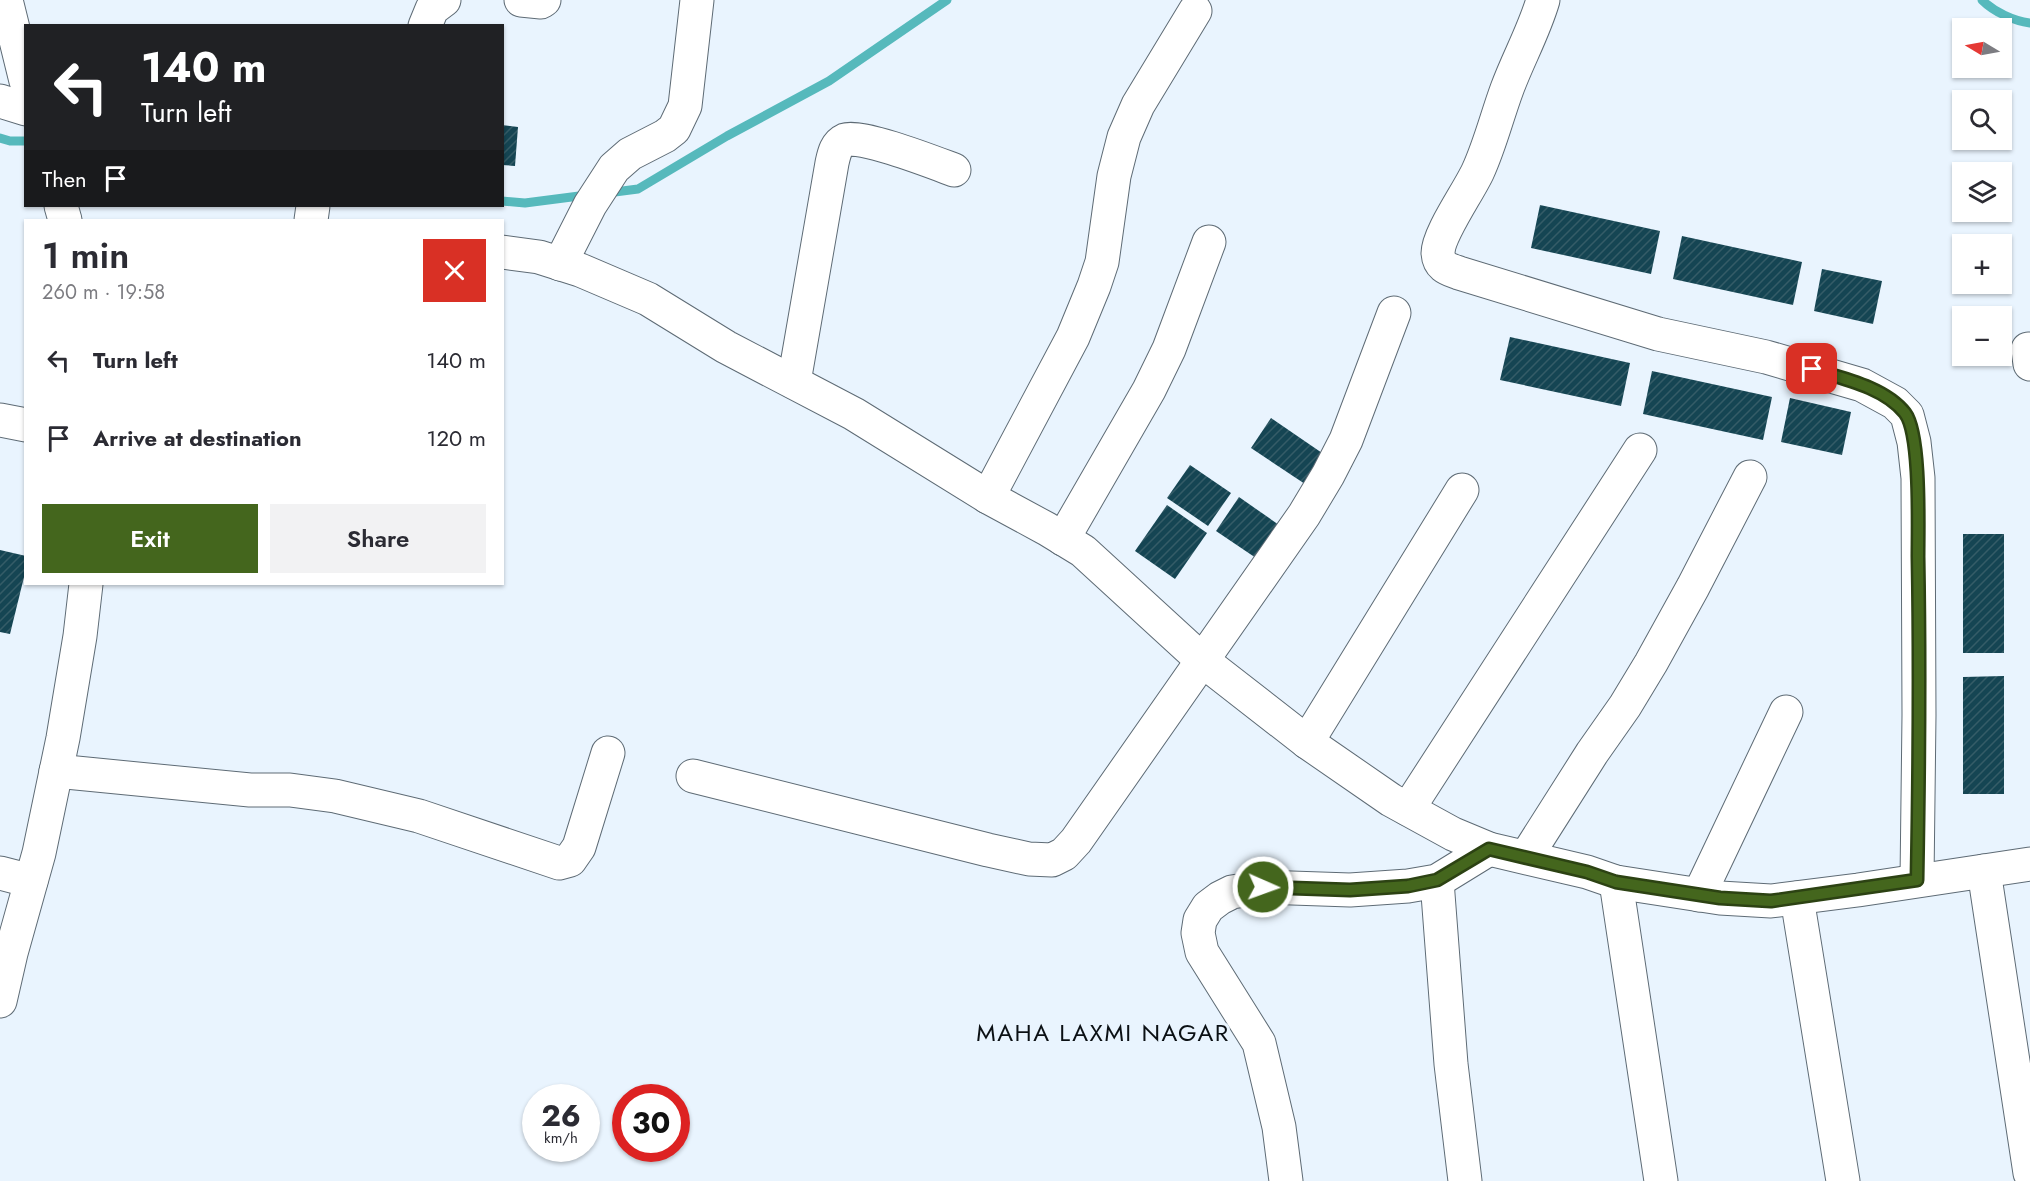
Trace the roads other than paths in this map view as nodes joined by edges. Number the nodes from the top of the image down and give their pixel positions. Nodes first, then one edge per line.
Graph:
1 (6, 0) edge
2 (444, 0) edge
3 (521, 0) edge
4 (544, 0) edge
5 (697, 0) edge
6 (1543, 0) edge
7 (1195, 11) dead end
8 (426, 24) edge
9 (24, 73) edge
10 (0, 101) edge
11 (24, 108) edge
12 (954, 170) dead end
13 (1209, 242) dead end
14 (504, 252) edge
15 (560, 264) junction
16 (1394, 313) dead end
17 (794, 382) junction
18 (0, 420) edge
19 (24, 425) edge
20 (1640, 450) dead end
21 (1750, 477) dead end
22 (1462, 490) dead end
23 (988, 497) junction
24 (1063, 540) junction
25 (86, 585) edge
26 (1203, 661) junction
27 (1786, 712) dead end
28 (1307, 742) junction
29 (608, 753) dead end
30 (56, 771) junction
31 (693, 776) dead end
32 (1408, 809) junction
33 (1489, 849) junction
34 (1526, 857) junction
35 (2030, 864) edge
36 (1984, 871) junction
37 (0, 873) edge
38 (1437, 880) junction
39 (1917, 880) junction
40 (31, 881) junction
41 (1616, 882) junction
42 (1699, 895) junction
43 (1797, 898) junction
44 (0, 1001) edge
45 (2030, 1173) edge
46 (1286, 1181) edge
47 (1465, 1181) edge
48 (1661, 1181) edge
49 (1843, 1181) edge

1 - 9 street
2 - 8 street
3 - 4 street
5 - 15 street
6 - 39 street
7 - 23 street
10 - 11 street
12 - 17 street
13 - 24 street
14 - 15 street
15 - 17 street
16 - 26 street
17 - 23 street
18 - 19 street
20 - 32 street
21 - 34 street
22 - 28 street
23 - 24 street
24 - 26 street
25 - 30 street
26 - 28 street
26 - 31 street
27 - 42 street
28 - 32 street
29 - 30 street
30 - 40 street
32 - 33 street
33 - 34 street
33 - 38 street
34 - 41 street
35 - 36 street
36 - 39 street
36 - 45 street
37 - 40 street
38 - 46 street
38 - 47 street
39 - 43 street
40 - 44 street
41 - 42 street
41 - 48 street
42 - 43 street
43 - 49 street

